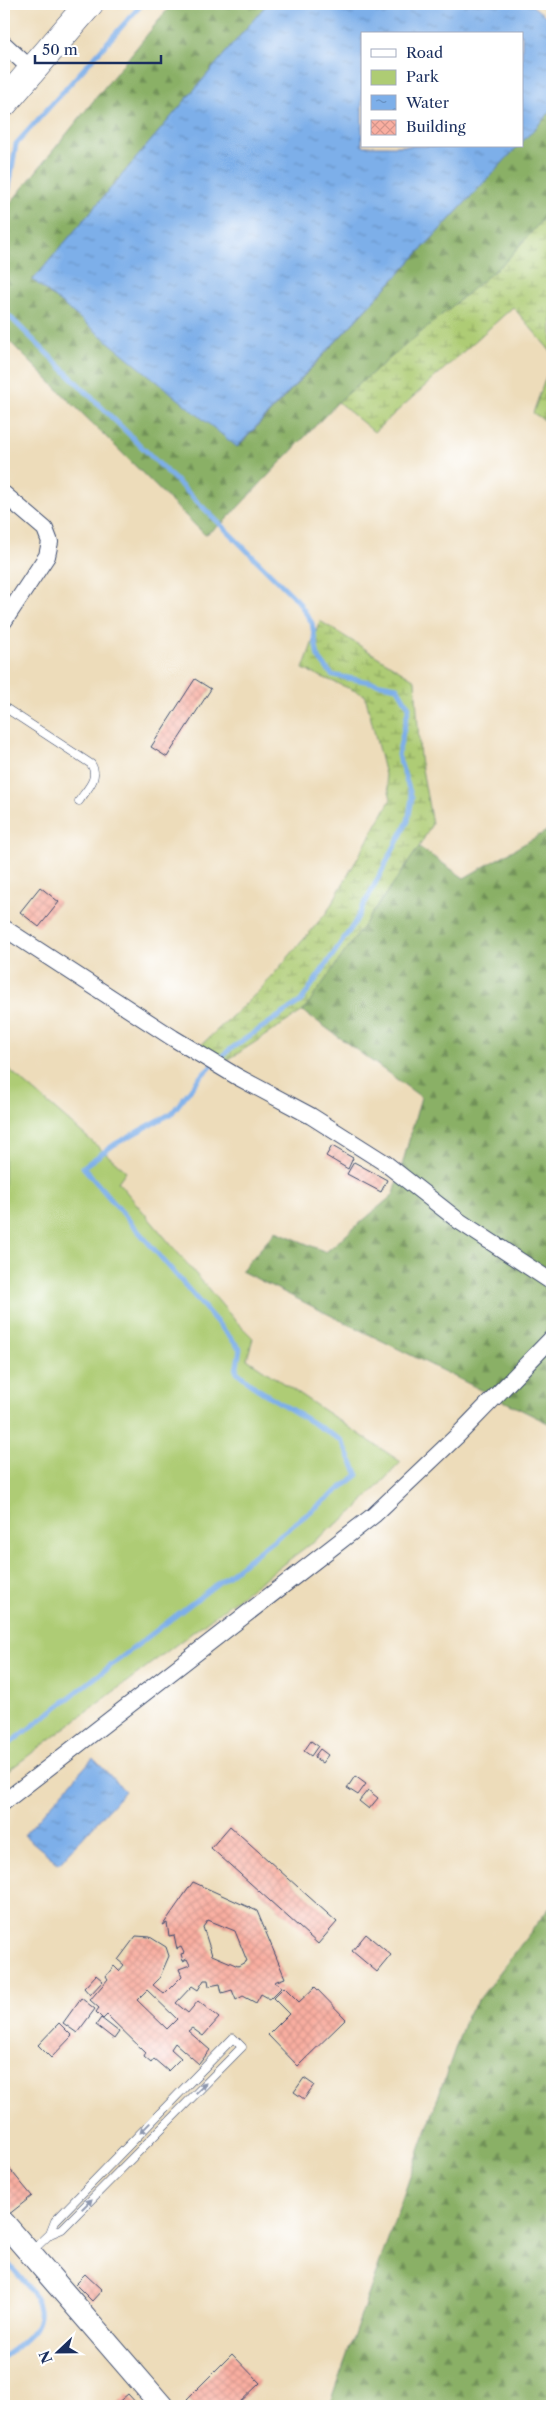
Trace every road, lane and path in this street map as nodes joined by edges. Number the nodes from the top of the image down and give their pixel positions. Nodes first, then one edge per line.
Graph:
1 (89, 4) edge
2 (4, 44) edge
3 (32, 70) junction
4 (4, 103) edge
5 (4, 494) edge
6 (4, 621) edge
7 (4, 707) edge
8 (80, 802) dead end
9 (4, 928) edge
10 (552, 1282) edge
11 (552, 1338) edge
12 (4, 1802) edge
13 (4, 2223) edge
14 (50, 2234) junction
15 (30, 2252) junction
16 (162, 2406) edge

1 - 3 highway
2 - 3 street
3 - 4 highway
5 - 6 street
7 - 8 lane
9 - 10 street
11 - 12 street
13 - 15 street
14 -> 14 lane
14 - 15 lane
15 - 16 street

